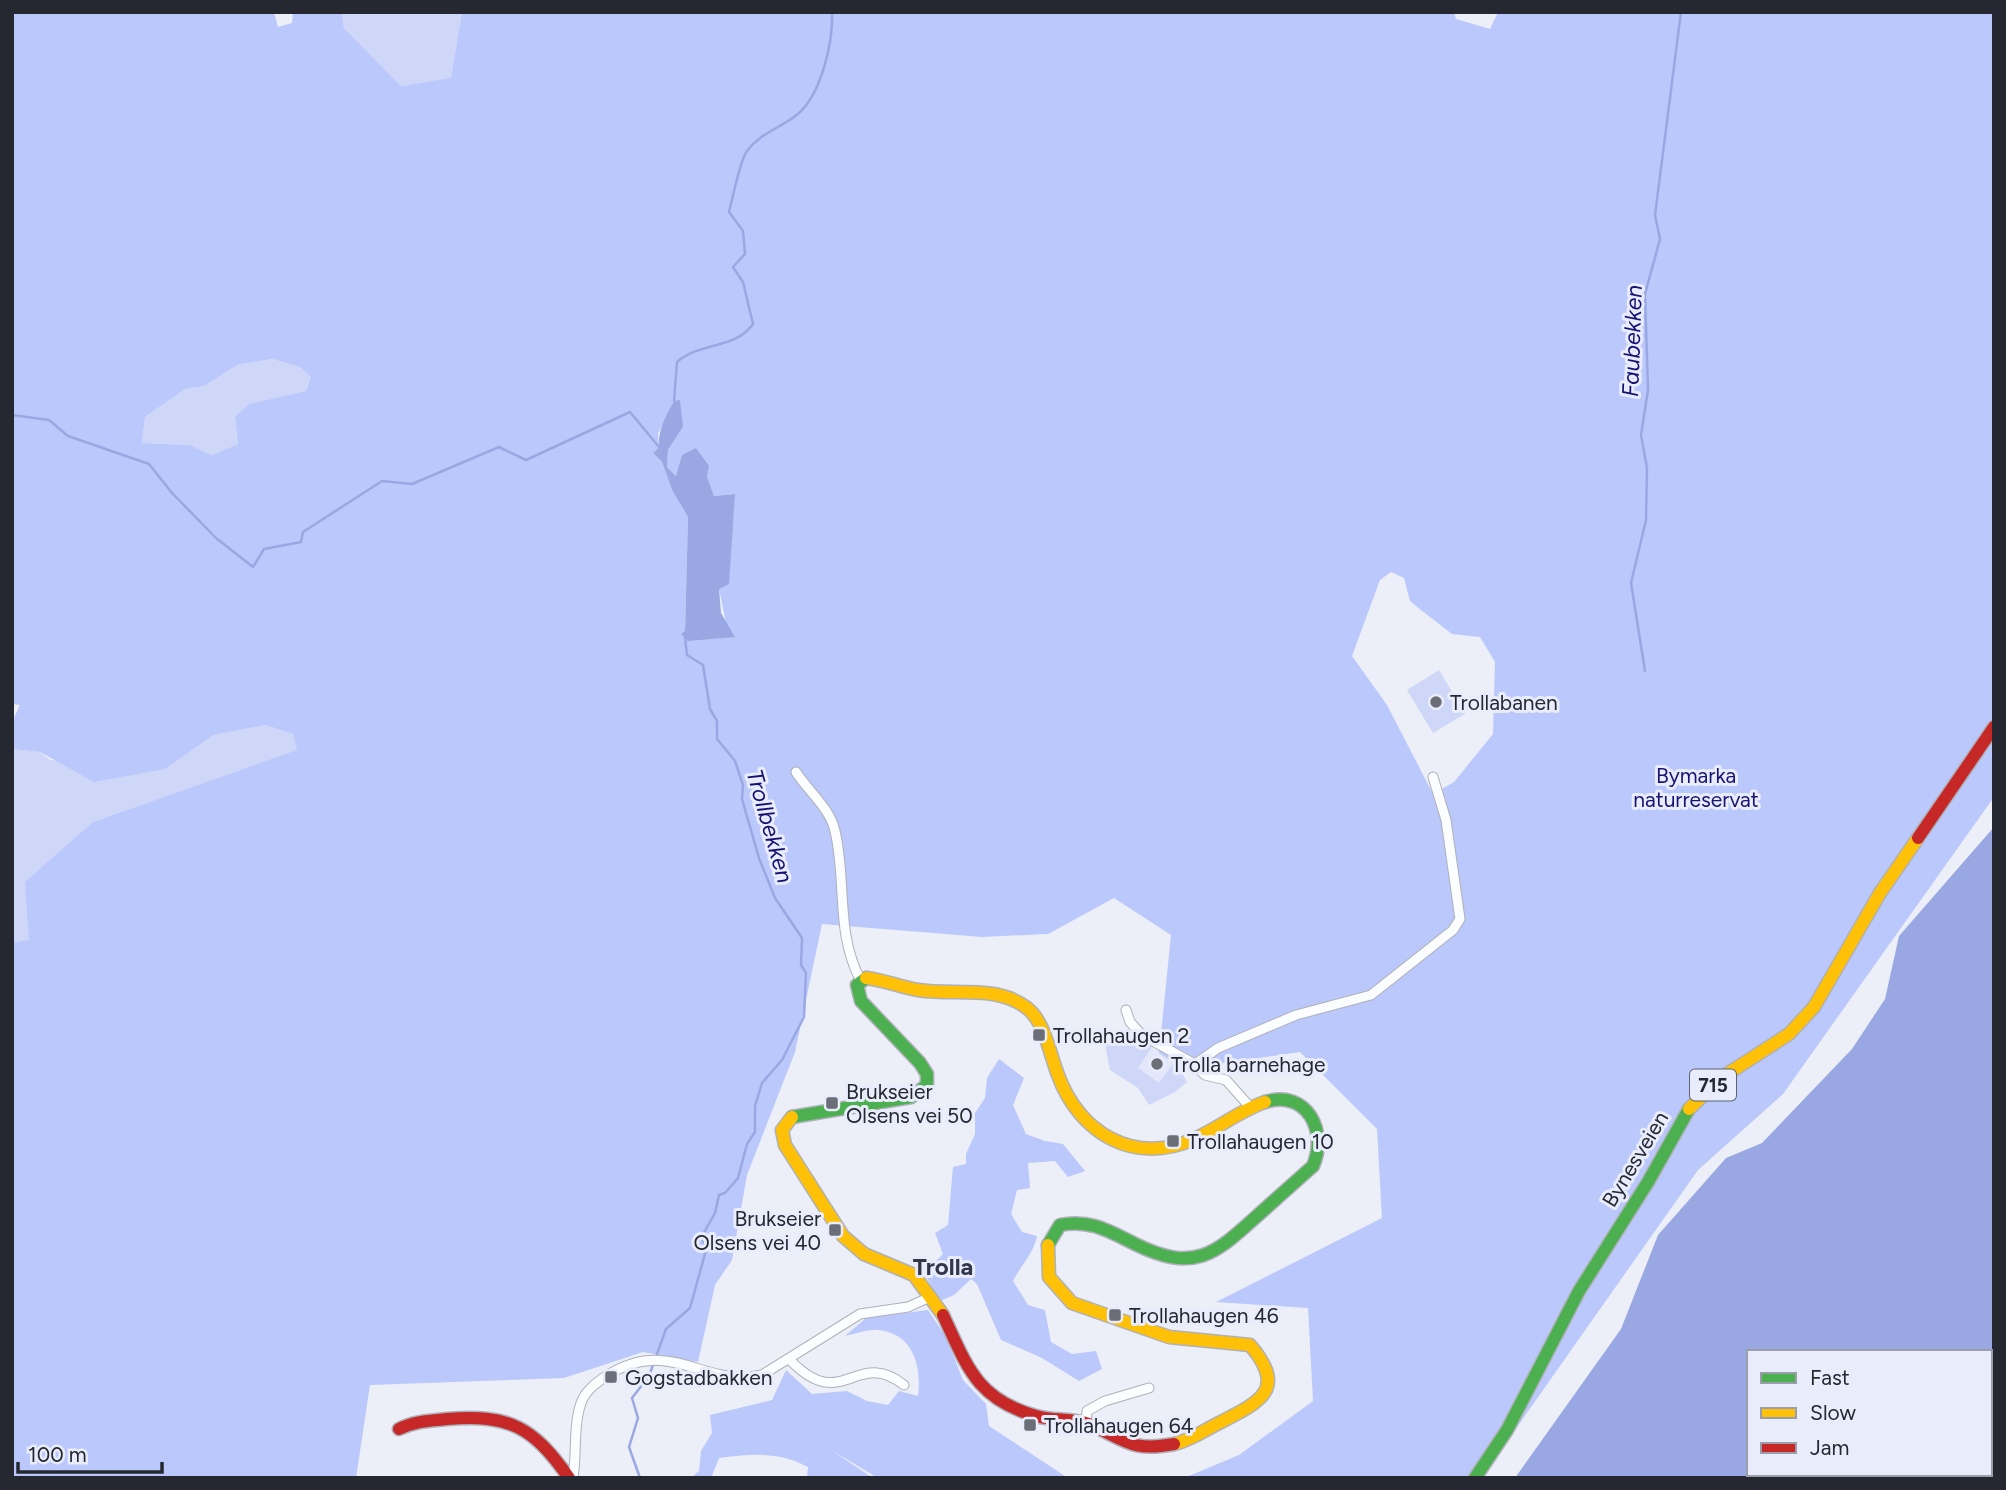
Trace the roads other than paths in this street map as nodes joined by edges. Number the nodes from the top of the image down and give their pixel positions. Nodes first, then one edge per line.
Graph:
1 (1994, 727) edge
2 (796, 772) dead end
3 (1433, 777) dead end
4 (861, 981) junction
5 (1126, 1010) dead end
6 (1194, 1065) junction
7 (1250, 1107) junction
8 (928, 1298) junction
9 (790, 1360) junction
10 (904, 1385) dead end
11 (1149, 1388) dead end
12 (1086, 1423) junction
13 (399, 1429) dead end
14 (571, 1478) edge
15 (1475, 1478) edge

1 - 15 street, Bynesveien / 715
2 - 4 street
3 - 6 street
4 - 7 street
4 - 8 street
5 - 6 street
6 - 7 street
7 - 12 street
8 - 9 street
8 - 12 street
9 - 10 street
9 - 14 street
11 - 12 street
13 - 14 street

